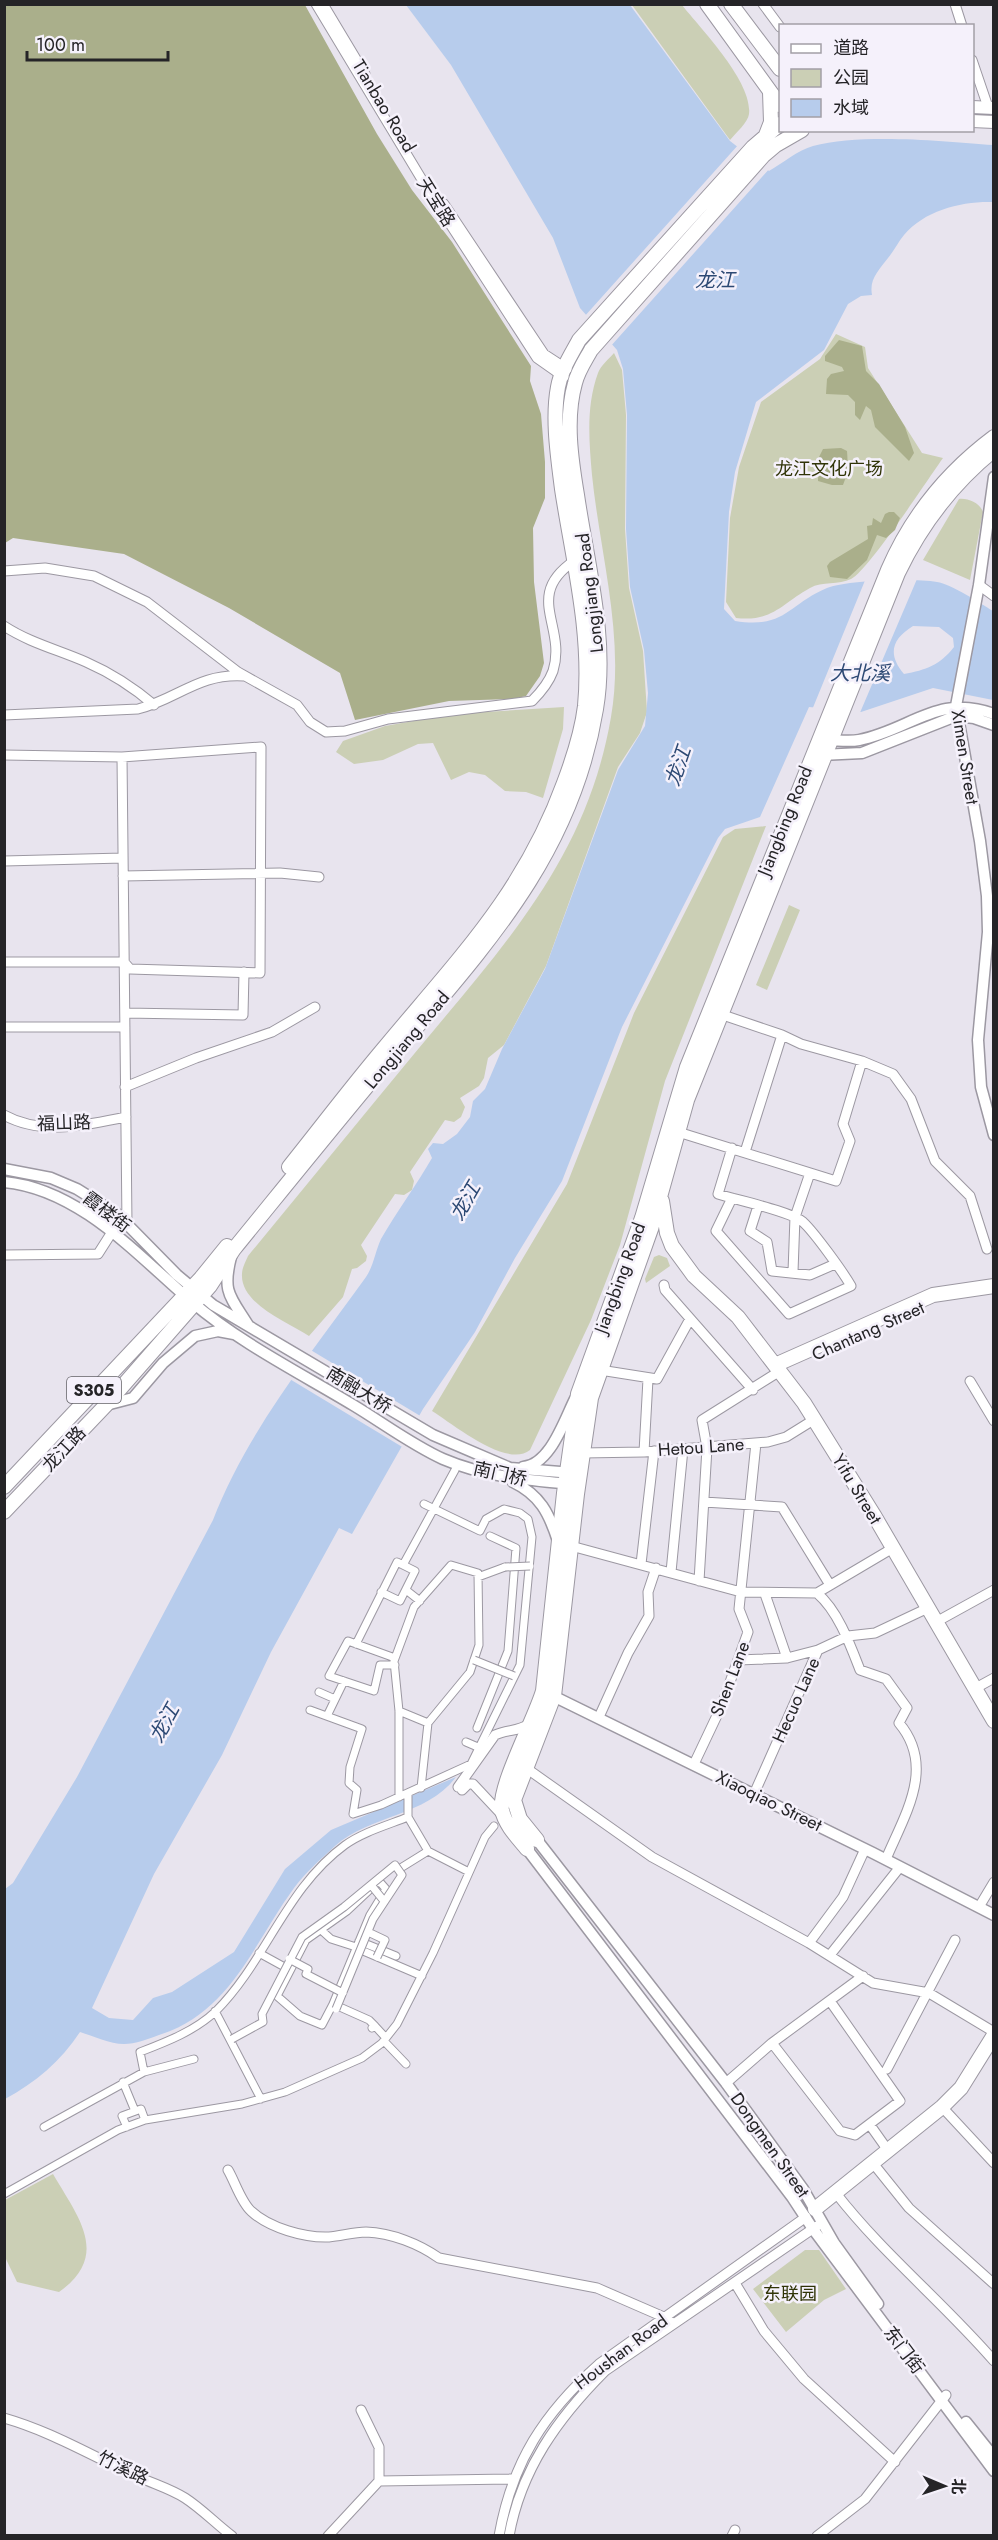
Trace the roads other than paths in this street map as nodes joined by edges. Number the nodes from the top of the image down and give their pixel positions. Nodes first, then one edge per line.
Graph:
1 (316, 4) edge
2 (323, 4) edge
3 (707, 4) edge
4 (731, 4) edge
5 (763, 4) edge
6 (955, 4) edge
7 (960, 24) edge
8 (779, 26) edge
9 (974, 65) edge
10 (779, 68) edge
11 (766, 82) junction
12 (779, 103) edge
13 (974, 107) edge
14 (991, 107) edge
15 (974, 121) edge
16 (993, 122) edge
17 (779, 125) edge
18 (796, 132) edge
19 (765, 135) junction
20 (758, 152) junction
21 (562, 371) junction
22 (576, 379) junction
23 (993, 437) edge
24 (993, 450) edge
25 (993, 477) edge
26 (574, 561) junction
27 (4, 571) edge
28 (893, 572) junction
29 (978, 589) junction
30 (993, 596) edge
31 (4, 626) edge
32 (246, 676) junction
33 (154, 705) junction
34 (956, 707) junction
35 (993, 714) edge
36 (4, 715) edge
37 (993, 725) edge
38 (824, 740) junction
39 (4, 755) edge
40 (818, 755) junction
41 (122, 757) junction
42 (123, 858) junction
43 (4, 861) edge
44 (260, 874) junction
45 (123, 876) junction
46 (319, 877) dead end
47 (4, 962) edge
48 (124, 962) junction
49 (244, 972) junction
50 (315, 1007) dead end
51 (125, 1013) junction
52 (720, 1014) junction
53 (4, 1027) edge
54 (125, 1027) junction
55 (782, 1035) junction
56 (862, 1061) junction
57 (125, 1087) junction
58 (990, 1107) edge
59 (4, 1115) edge
60 (126, 1117) junction
61 (678, 1132) junction
62 (993, 1135) edge
63 (732, 1148) junction
64 (745, 1152) junction
65 (4, 1169) edge
66 (810, 1173) junction
67 (4, 1182) edge
68 (661, 1196) junction
69 (732, 1198) junction
70 (758, 1206) junction
71 (795, 1217) junction
72 (127, 1224) junction
73 (112, 1232) junction
74 (234, 1249) junction
75 (987, 1249) dead end
76 (4, 1255) edge
77 (835, 1264) junction
78 (793, 1272) junction
79 (663, 1285) dead end
80 (993, 1286) edge
81 (993, 1293) edge
82 (192, 1295) junction
83 (690, 1319) junction
84 (250, 1328) junction
85 (237, 1334) junction
86 (778, 1368) junction
87 (600, 1370) junction
88 (648, 1379) junction
89 (970, 1381) dead end
90 (753, 1390) junction
91 (578, 1394) junction
92 (106, 1405) junction
93 (815, 1419) junction
94 (993, 1421) edge
95 (433, 1435) joint
96 (756, 1443) junction
97 (425, 1448) joint
98 (707, 1448) junction
99 (683, 1449) junction
100 (649, 1451) junction
101 (582, 1453) junction
102 (455, 1470) dead end
103 (508, 1473) junction
104 (572, 1479) junction
105 (4, 1486) edge
106 (704, 1502) junction
107 (424, 1504) dead end
108 (751, 1505) junction
109 (434, 1509) junction
110 (4, 1512) edge
111 (490, 1536) dead end
112 (565, 1545) junction
113 (893, 1548) junction
114 (641, 1564) junction
115 (403, 1565) junction
116 (530, 1566) junction
117 (656, 1568) junction
118 (671, 1572) junction
119 (478, 1577) junction
120 (699, 1581) junction
121 (830, 1585) junction
122 (406, 1590) junction
123 (993, 1590) edge
124 (381, 1592) junction
125 (741, 1592) junction
126 (817, 1593) junction
127 (765, 1594) junction
128 (420, 1601) junction
129 (928, 1608) junction
130 (936, 1622) junction
131 (848, 1636) junction
132 (356, 1644) junction
133 (818, 1650) junction
134 (787, 1658) junction
135 (474, 1660) junction
136 (738, 1660) junction
137 (395, 1661) junction
138 (514, 1676) junction
139 (993, 1678) edge
140 (344, 1681) junction
141 (974, 1689) junction
142 (320, 1692) dead end
143 (548, 1694) junction
144 (335, 1698) junction
145 (310, 1710) dead end
146 (399, 1711) junction
147 (327, 1716) junction
148 (599, 1717) junction
149 (533, 1721) junction
150 (993, 1721) edge
151 (429, 1723) junction
152 (477, 1728) dead end
153 (466, 1742) dead end
154 (480, 1748) junction
155 (694, 1764) junction
156 (526, 1768) junction
157 (421, 1788) junction
158 (408, 1794) junction
159 (754, 1794) junction
160 (399, 1797) junction
161 (408, 1817) junction
162 (509, 1823) junction
163 (494, 1826) dead end
164 (532, 1845) junction
165 (865, 1849) junction
166 (428, 1851) junction
167 (886, 1859) junction
168 (900, 1867) junction
169 (399, 1869) junction
170 (469, 1872) junction
171 (993, 1882) edge
172 (371, 1885) junction
173 (384, 1901) junction
174 (979, 1907) junction
175 (993, 1915) edge
176 (320, 1929) junction
177 (368, 1932) junction
178 (955, 1940) dead end
179 (809, 1943) junction
180 (359, 1946) junction
181 (400, 1948) dead end
182 (259, 1953) junction
183 (830, 1955) junction
184 (377, 1957) junction
185 (289, 1959) junction
186 (392, 1960) junction
187 (290, 1970) junction
188 (422, 1976) junction
189 (863, 1976) junction
190 (343, 1993) junction
191 (929, 1993) junction
192 (830, 2001) junction
193 (334, 2007) junction
194 (216, 2011) junction
195 (993, 2033) edge
196 (232, 2039) junction
197 (385, 2039) junction
198 (772, 2043) junction
199 (194, 2059) dead end
200 (406, 2064) dead end
201 (887, 2068) dead end
202 (144, 2072) junction
203 (123, 2082) junction
204 (726, 2083) junction
205 (261, 2099) junction
206 (942, 2107) junction
207 (135, 2111) junction
208 (145, 2120) junction
209 (870, 2125) junction
210 (44, 2127) dead end
211 (127, 2127) junction
212 (887, 2149) junction
213 (872, 2162) junction
214 (993, 2163) edge
215 (228, 2170) dead end
216 (835, 2192) junction
217 (4, 2194) edge
218 (810, 2213) junction
219 (818, 2226) junction
220 (735, 2283) junction
221 (993, 2284) edge
222 (670, 2321) junction
223 (993, 2361) edge
224 (944, 2398) junction
225 (361, 2410) dead end
226 (4, 2418) edge
227 (993, 2457) edge
228 (895, 2462) junction
229 (993, 2471) edge
230 (514, 2479) junction
231 (379, 2481) junction
232 (232, 2535) edge
233 (328, 2535) edge
234 (499, 2535) edge
235 (509, 2535) edge
236 (817, 2535) edge

1 - 21 street, 天宝路
2 - 21 street, Tianbao Road
3 - 11 main road
4 - 10 main road
5 - 8 street
6 - 7 street
9 - 14 street
11 - 12 main road
11 - 19 main road
13 - 14 main road
15 - 16 main road
17 - 19 main road, Longjiang Road
18 - 20 main road, Longjiang Road
19 - 20 main road, Longjiang Road
20 - 21 main road, Longjiang Road
20 - 22 main road, Longjiang Road
21 - 22 street, 天宝路
21 - 26 main road, Longjiang Road
22 - 74 main road, Longjiang Road
23 - 28 main road
24 - 28 main road
25 - 29 street
26 - 32 street
26 - 82 main road, Longjiang Road
27 - 32 street
28 - 38 main road, Jiangbing Road
29 - 30 street
29 - 34 street
31 - 33 street
32 - 33 street
33 - 36 street
34 - 35 street
34 - 37 street
34 - 38 street
34 - 40 street
34 - 58 street, Ximen Street
38 - 40 main road, Jiangbing Road
39 - 41 street
40 - 52 main road, Jiangbing Road
40 - 91 main road, Jiangbing Road
41 - 42 street
41 - 44 street
42 - 43 street
42 - 45 street
44 - 45 street
44 - 46 street
44 - 49 street
45 - 48 street
47 - 48 street
48 - 49 street
48 - 51 street
49 - 51 street
50 - 57 street
51 - 54 street
52 - 55 street
52 - 61 main road, Jiangbing Road
53 - 54 street
54 - 57 street
55 - 56 street
55 - 64 street
56 - 66 street
56 - 75 street
57 - 60 street
58 - 62 street, Ximen Street
59 - 60 street, 福山路
60 - 72 street
61 - 63 street
61 - 68 main road, Jiangbing Road
63 - 64 street
63 - 69 street
64 - 66 street
65 - 72 street, 霞楼街
66 - 71 street
67 - 73 street, 霞楼街
68 - 86 main road, Yifu Street
68 - 87 main road, Jiangbing Road
69 - 70 street
69 - 77 street
70 - 71 street
70 - 78 street
71 - 77 street
71 - 78 street
72 - 82 street, 霞楼街
73 - 76 street
73 - 82 street, 霞楼街
74 - 82 main road, Longjiang Road
74 - 84 street
77 - 78 street
79 - 83 street
80 - 86 main road
81 - 86 main road, Chantang Street
82 - 84 street
82 - 85 street
82 - 92 main road, 龙江路 / S305
82 - 105 main road, 龙江路 / S305
83 - 88 street
83 - 90 street
84 - 95 street, 南融大桥
85 - 92 street
85 - 97 street, 南融大桥
86 - 90 street
86 - 93 main road, Yifu Street
87 - 88 street
87 - 101 main road, Jiangbing Road
88 - 100 street
89 - 94 street
90 - 98 street
91 - 103 street
91 - 104 main road, Jiangbing Road
92 - 110 main road, 龙江路 / S305
93 - 96 street, Hetou Lane
93 - 113 main road, Yifu Street
95 - 103 street, 南门桥
96 - 98 street, Hetou Lane
96 - 108 street, Shen Lane
97 - 103 street, 南门桥
98 - 99 street, Hetou Lane
98 - 106 street
99 - 100 street, Hetou Lane
99 - 118 street
100 - 101 street, Hetou Lane
100 - 114 street
101 - 104 main road, Jiangbing Road
102 - 109 street
103 - 104 street, 南门桥
103 - 112 street
104 - 112 main road, Jiangbing Road
106 - 108 street
106 - 120 street
107 - 109 street
108 - 121 street
108 - 125 street, Shen Lane
109 - 115 street
109 - 116 street
111 - 152 street
112 - 114 street
112 - 143 main road, Jiangbing Road
113 - 121 street
113 - 129 main road, Yifu Street
114 - 117 street
115 - 122 street
115 - 124 street
116 - 119 street, bridge
116 - 138 street
117 - 118 street
117 - 148 street
118 - 120 street
119 - 128 street
119 - 135 street
120 - 125 street
121 - 126 street
122 - 124 street
122 - 128 street
123 - 130 street
124 - 132 street
125 - 127 street
125 - 136 street, Shen Lane
126 - 127 street
126 - 131 street
127 - 134 street
128 - 137 street
129 - 130 main road, Yifu Street
129 - 131 street, Hecuo Lane
130 - 141 main road, Yifu Street
131 - 133 street, Hecuo Lane
131 - 167 street
132 - 137 street
132 - 140 street
133 - 134 street
133 - 159 street, Hecuo Lane
134 - 136 street
135 - 138 street, bridge
135 - 151 street
136 - 155 street, Shen Lane
137 - 140 street
137 - 146 street
138 - 154 street
139 - 141 street
140 - 144 street
141 - 150 main road, Yifu Street
142 - 144 street
143 - 148 street, Xiaoqiao Street
143 - 149 main road, Jiangbing Road
143 - 156 main road, Jiangbing Road
144 - 147 street
145 - 147 street
146 - 151 street
146 - 160 street
147 - 160 street
148 - 155 street, Xiaoqiao Street
149 - 162 main road, Jiangbing Road
149 - 162 street
151 - 157 street
153 - 154 street
154 - 157 street
155 - 159 street, Xiaoqiao Street
156 - 164 main road, Jiangbing Road
156 - 179 street
157 - 158 street
158 - 160 street
158 - 161 street
159 - 165 street, Xiaoqiao Street
161 - 166 street
161 - 182 street
162 - 164 main road, Jiangbing Road
163 - 170 street
164 - 204 street, Dongmen Street
164 - 218 street, Dongmen Street
165 - 167 street, Xiaoqiao Street
165 - 179 street
166 - 169 street
166 - 170 street
167 - 168 street, Xiaoqiao Street
168 - 174 street, Xiaoqiao Street
168 - 183 street
169 - 172 street, bridge
169 - 173 street, bridge
170 - 188 street
171 - 174 street
172 - 173 street, bridge
172 - 185 street, bridge
173 - 177 street, bridge
174 - 175 street, Xiaoqiao Street
176 - 180 street
176 - 180 street
176 - 187 street
177 - 180 street, bridge
177 - 184 street, bridge
178 - 191 street
179 - 183 street
180 - 184 street
180 - 186 street
180 - 190 street, bridge
180 - 193 street
181 - 186 street
182 - 187 street
182 - 194 street
183 - 189 street
184 - 186 street
185 - 190 street, bridge
185 - 196 street, bridge
186 - 188 street
187 - 193 street
188 - 197 street
189 - 191 street
189 - 192 street
190 - 193 street, bridge
191 - 195 street
191 - 201 street
192 - 198 street
192 - 209 street
193 - 197 street
194 - 196 street
194 - 202 street
195 - 206 main road
196 - 205 street
197 - 200 street
197 - 205 street
198 - 204 street
198 - 209 street
199 - 202 street
202 - 203 street
203 - 207 street
203 - 210 street
204 - 218 street, Dongmen Street
205 - 208 street
206 - 212 main road
206 - 214 street
207 - 208 street
207 - 211 street
208 - 211 street
209 - 212 street
211 - 217 street
212 - 213 main road
213 - 216 main road
213 - 221 street
215 - 222 street
216 - 218 main road
216 - 223 street
218 - 219 street, Dongmen Street
218 - 222 street, Houshan Road
219 - 220 street, Houshan Road
219 - 224 street, 东门街
220 - 222 street, Houshan Road
220 - 228 street
222 - 230 street, Houshan Road
222 - 235 street, Houshan Road
224 - 227 street
224 - 228 street
224 - 229 street, 东门街
225 - 231 street
226 - 232 street, 竹溪路
228 - 236 street
230 - 231 street
230 - 234 street, Houshan Road
231 - 233 street

